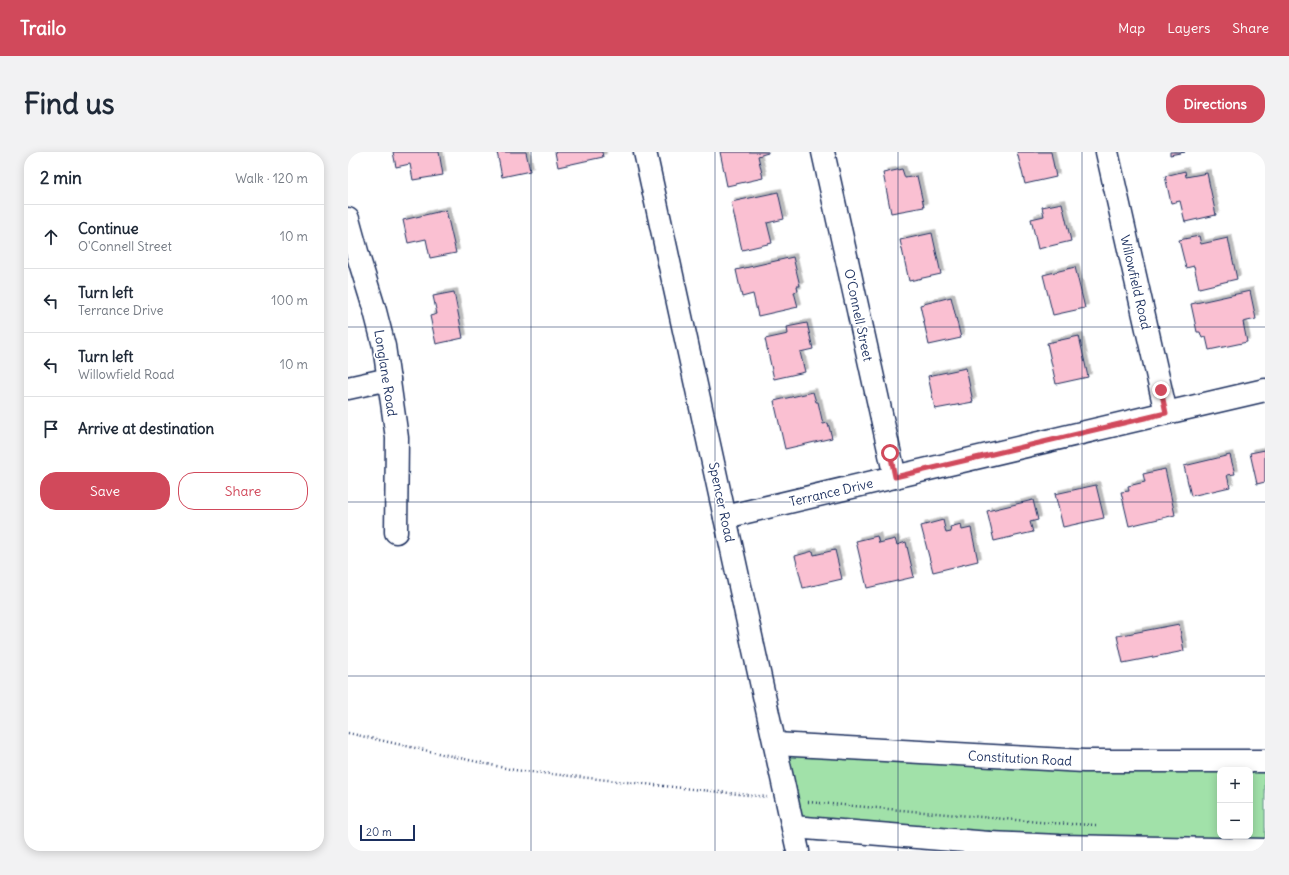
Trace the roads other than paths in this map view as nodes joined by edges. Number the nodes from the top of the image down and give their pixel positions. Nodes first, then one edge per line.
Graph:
1 (645, 152) edge
2 (824, 152) edge
3 (1107, 152) edge
4 (348, 219) edge
5 (389, 379) junction
6 (348, 388) edge
7 (1265, 390) edge
8 (1166, 413) junction
9 (895, 477) junction
10 (725, 517) junction
11 (396, 532) dead end
12 (775, 744) junction
13 (1265, 761) edge
14 (793, 827) junction
15 (993, 847) edge
16 (1265, 850) edge
17 (798, 851) edge

1 - 10 street, Spencer Road
2 - 9 street, O'Connell Street
3 - 8 street, Willowfield Road
4 - 5 street, Longlane Road
5 - 6 street
5 - 11 street, Longlane Road
7 - 8 street, Terrance Drive
8 - 9 street, Terrance Drive
9 - 10 street, Terrance Drive
10 - 12 street, Spencer Road
12 - 13 street, Constitution Road
12 - 14 street, Spencer Road
14 - 15 street
14 - 17 street, Spencer Road
15 - 16 street

